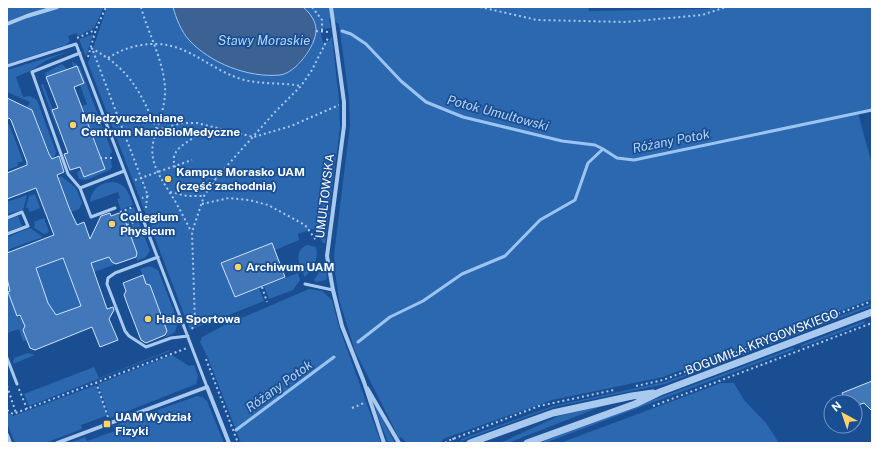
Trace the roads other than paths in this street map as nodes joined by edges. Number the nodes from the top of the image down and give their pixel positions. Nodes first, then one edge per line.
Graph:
1 (57, 7) edge
2 (331, 7) edge
3 (7, 24) edge
4 (80, 53) junction
5 (7, 66) edge
6 (124, 171) junction
7 (80, 188) junction
8 (115, 208) road end
9 (7, 218) edge
10 (7, 234) edge
11 (158, 257) junction
12 (305, 284) dead end
13 (333, 290) junction
14 (872, 312) edge
15 (188, 336) junction
16 (7, 358) edge
17 (364, 382) junction
18 (17, 384) road end
19 (207, 386) junction
20 (660, 392) junction
21 (7, 436) edge
22 (10, 443) edge
23 (57, 443) edge
24 (229, 443) edge
25 (384, 443) edge
26 (398, 443) edge
27 (470, 443) edge
28 (527, 443) edge

1 - 3 street
2 - 13 street, UMULTOWSKA
4 - 5 lane
4 - 6 lane
4 - 7 lane
6 - 7 lane
6 - 11 lane
7 - 8 lane
9 - 10 lane
11 - 15 lane
11 - 15 lane
12 - 13 lane
13 - 17 street, UMULTOWSKA
14 - 20 street, BOGUMIŁA KRYGOWSKIEGO
15 - 19 lane
16 - 18 lane
17 - 25 street, UMULTOWSKA
17 - 26 street, UMULTOWSKA
19 - 23 street
19 - 24 street
20 - 27 street, BOGUMIŁA KRYGOWSKIEGO
20 - 28 street, BOGUMIŁA KRYGOWSKIEGO
21 - 22 street

